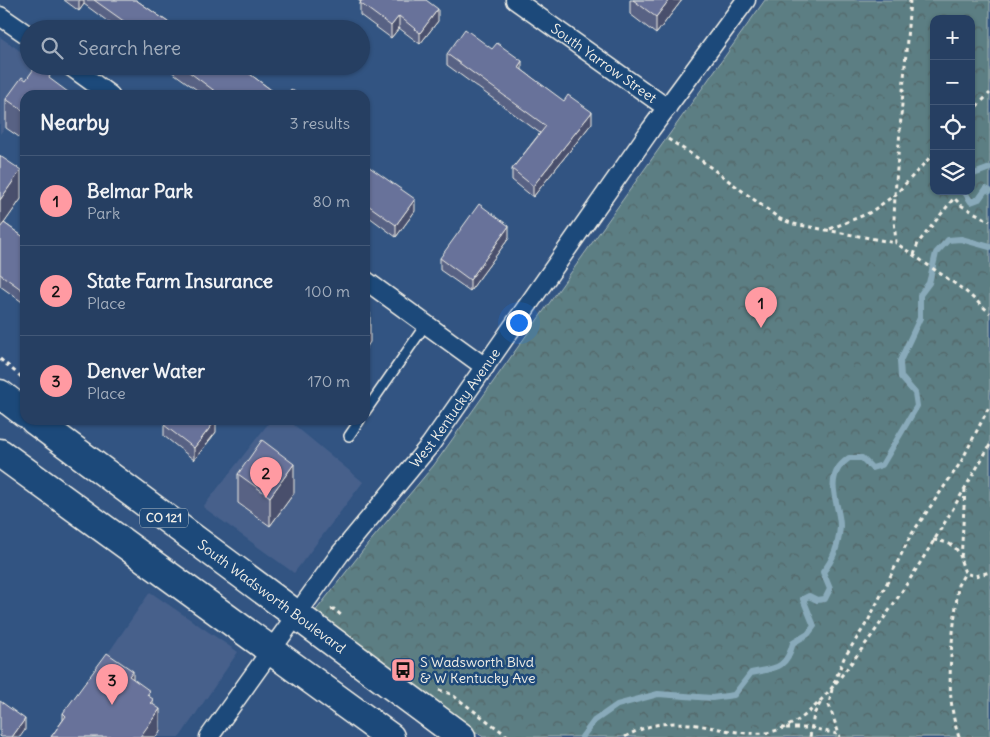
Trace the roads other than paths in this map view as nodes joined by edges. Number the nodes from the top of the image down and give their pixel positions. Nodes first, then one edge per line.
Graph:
1 (515, 0) edge
2 (746, 0) edge
3 (0, 16) edge
4 (20, 30) edge
5 (82, 75) edge
6 (103, 90) edge
7 (667, 108) junction
8 (370, 284) edge
9 (426, 324) junction
10 (485, 367) junction
11 (0, 394) edge
12 (370, 405) edge
13 (20, 409) edge
14 (41, 425) edge
15 (357, 425) edge
16 (349, 436) dead end
17 (0, 453) edge
18 (294, 615) junction
19 (271, 649) junction
20 (209, 737) edge
21 (390, 737) edge
22 (461, 737) edge

1 - 7 street, South Yarrow Street
2 - 7 street, West Kentucky Avenue
3 - 4 street
5 - 6 street
7 - 10 street, West Kentucky Avenue
8 - 9 street
9 - 10 street
9 - 12 lane
10 - 18 street, West Kentucky Avenue
11 - 13 main road
14 - 18 main road, South Wadsworth Boulevard / CO 121
15 - 16 lane
17 - 19 main road
18 - 19 street, West Kentucky Avenue
18 - 22 main road, South Wadsworth Boulevard / CO 121
19 - 20 street, West Kentucky Avenue
19 - 21 main road

